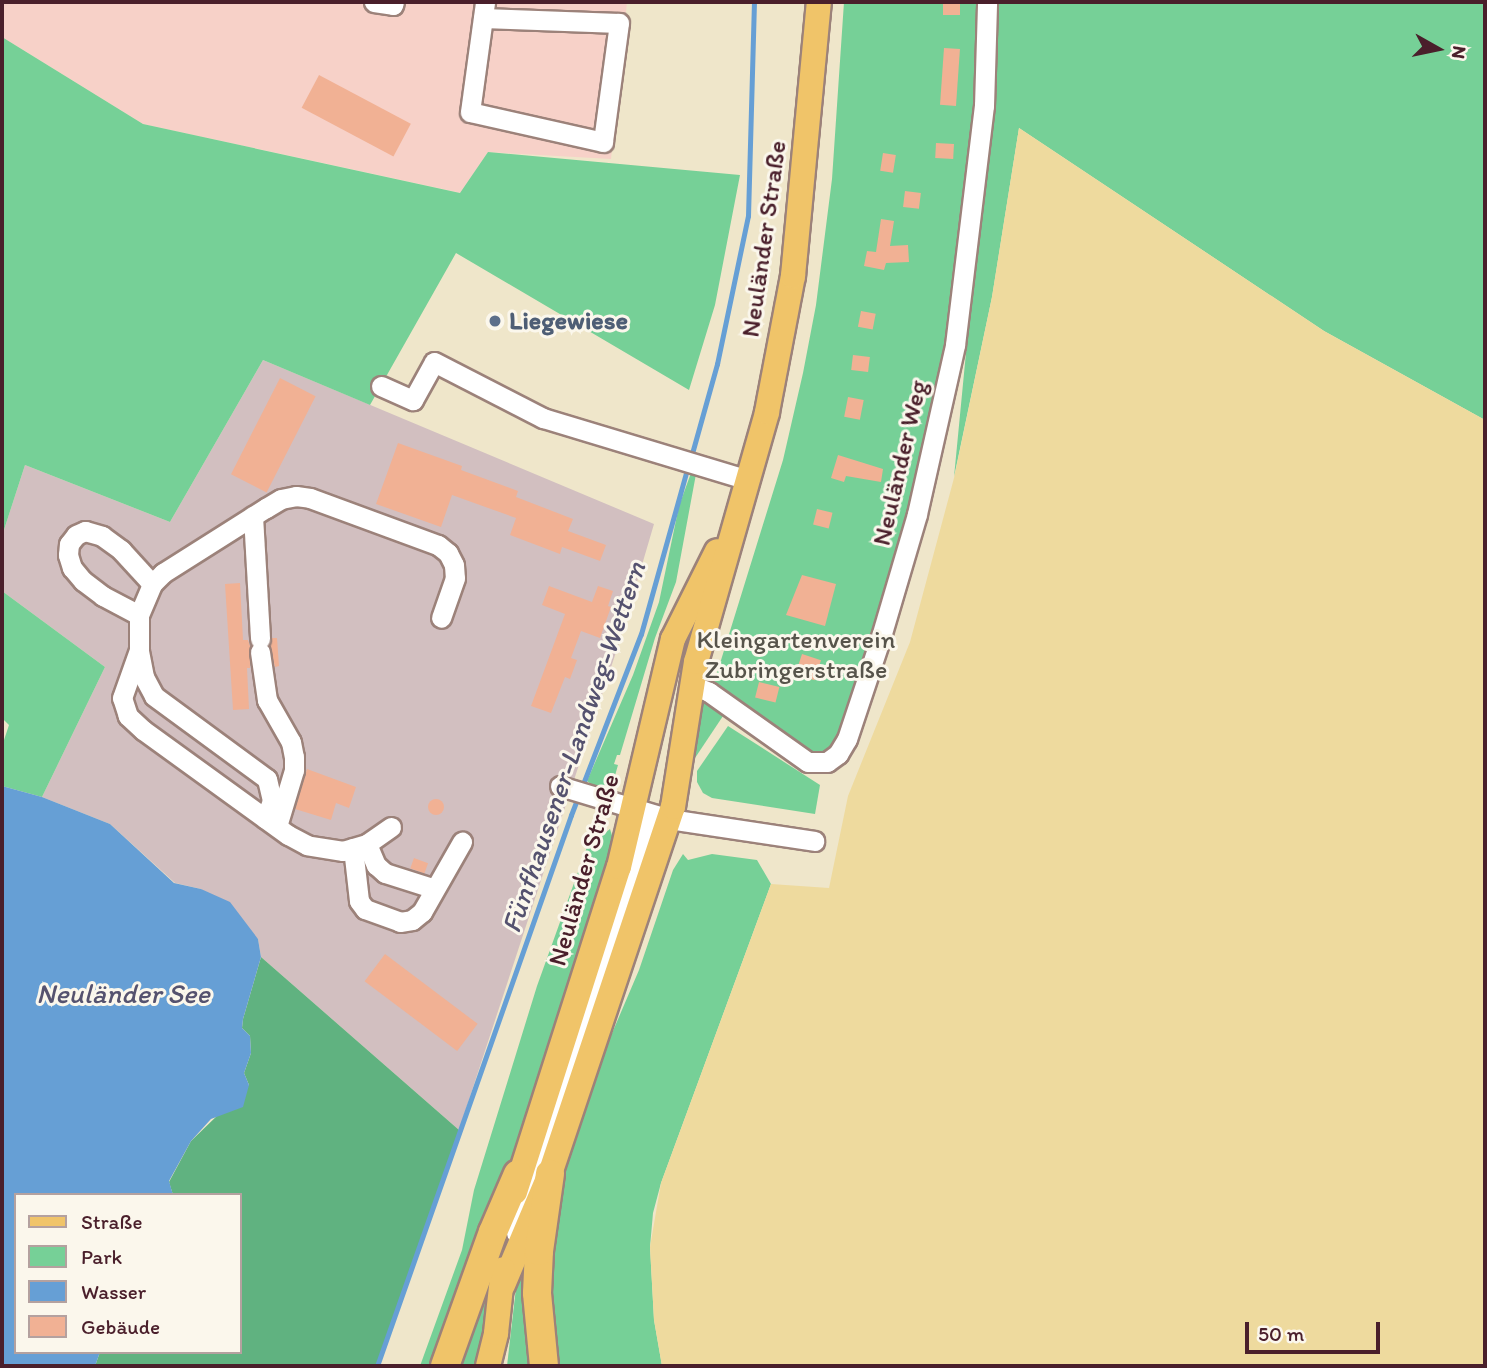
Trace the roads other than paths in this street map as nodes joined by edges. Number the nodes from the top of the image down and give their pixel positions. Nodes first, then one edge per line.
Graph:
1 (374, 2) edge
2 (394, 2) edge
3 (819, 2) edge
4 (987, 2) edge
5 (484, 10) edge
6 (381, 386) dead end
7 (748, 480) junction
8 (253, 516) junction
9 (152, 584) junction
10 (139, 615) junction
11 (441, 618) dead end
12 (139, 650) junction
13 (692, 685) junction
14 (573, 790) dead end
15 (652, 815) junction
16 (271, 823) junction
17 (391, 827) dead end
18 (814, 841) dead end
19 (462, 842) dead end
20 (360, 846) junction
21 (435, 889) junction
22 (518, 1174) junction
23 (550, 1174) junction
24 (503, 1285) junction
25 (496, 1333) junction
26 (444, 1366) edge
27 (488, 1366) edge
28 (497, 1366) edge
29 (544, 1366) edge

1 - 2 street
3 - 7 main road, Neuländer Straße
4 - 13 street, Neuländer Weg
5 - 5 street
6 - 7 street
7 - 13 main road, Neuländer Straße
7 - 15 main road, Neuländer Straße
8 - 9 street
8 - 11 street
8 - 16 street
9 - 10 street
9 - 10 street
10 - 12 street
12 - 16 street
12 - 16 street
13 - 15 main road, Neuländer Straße
14 - 15 street
15 - 18 street
15 - 22 main road, Neuländer Straße
15 - 23 main road, Neuländer Straße
15 - 24 street
16 - 20 street
17 - 20 street
19 - 21 street
20 - 21 street
20 - 21 street
22 - 24 main road, Neuländer Straße
22 - 26 highway
23 - 24 main road, Neuländer Straße
23 - 29 highway
24 - 25 main road, Neuländer Straße
25 - 27 main road, Neuländer Straße
25 - 28 main road, Neuländer Straße

